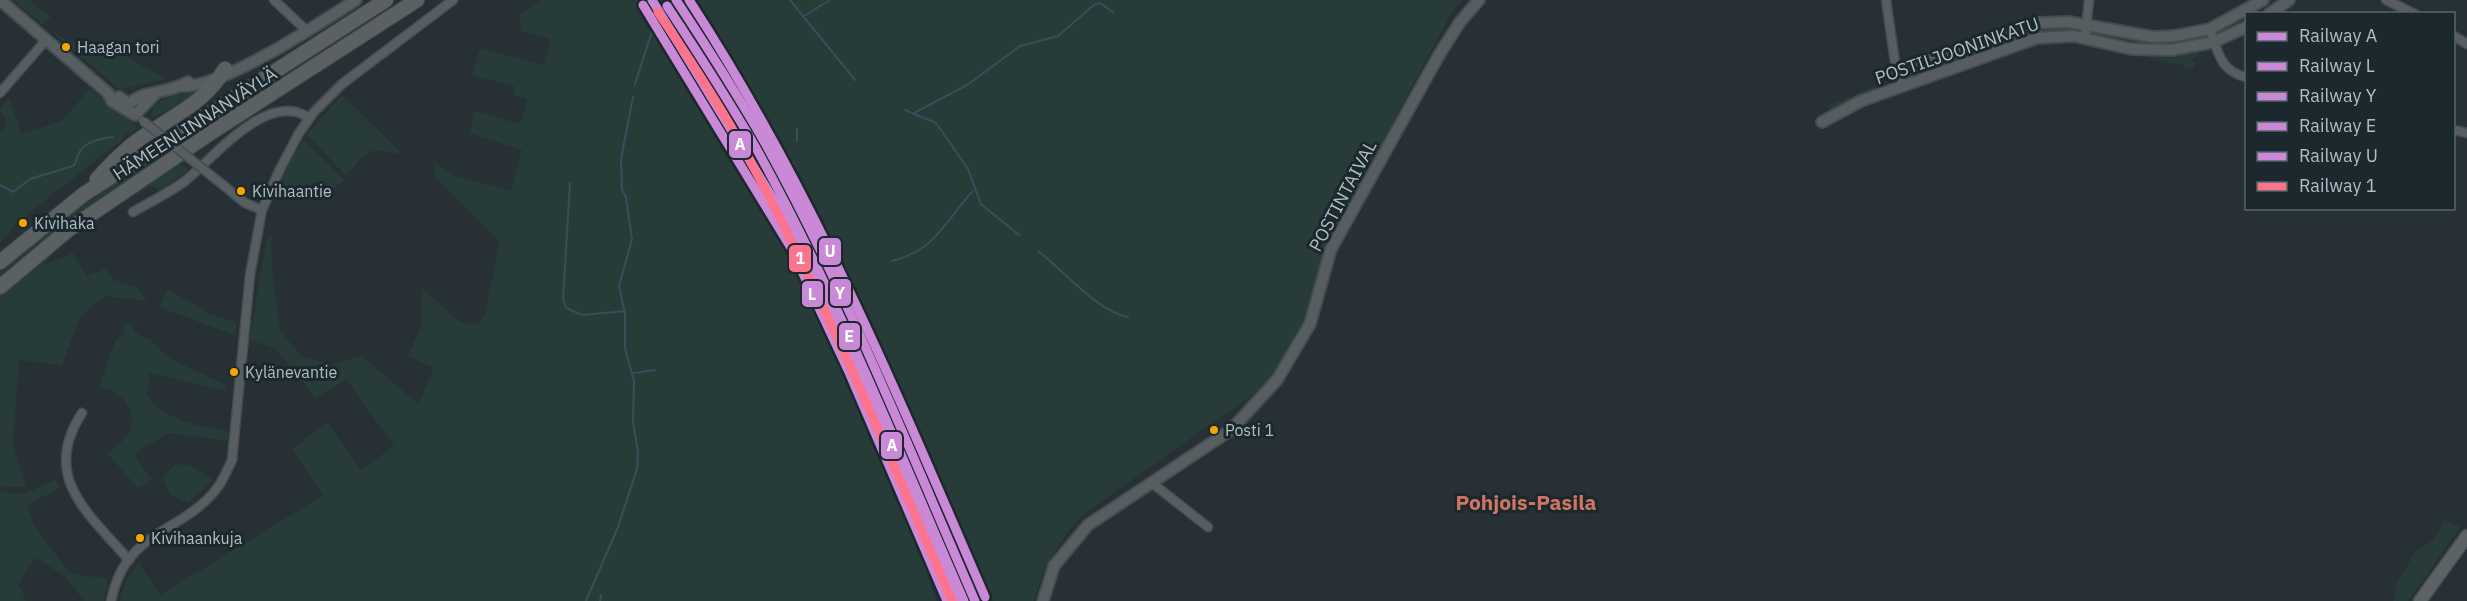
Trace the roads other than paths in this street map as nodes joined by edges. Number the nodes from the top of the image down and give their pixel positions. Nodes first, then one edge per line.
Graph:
1 (0, 0) edge
2 (274, 0) edge
3 (356, 0) edge
4 (386, 0) edge
5 (417, 0) edge
6 (453, 0) edge
7 (1479, 0) edge
8 (1886, 0) edge
9 (2089, 0) edge
10 (2263, 0) edge
11 (2289, 0) edge
12 (2386, 0) edge
13 (2400, 10) edge
14 (2272, 12) edge
15 (2087, 24) junction
16 (2210, 28) junction
17 (2245, 28) edge
18 (307, 31) junction
19 (2085, 38) junction
20 (46, 40) junction
21 (2214, 42) junction
22 (1898, 72) junction
23 (222, 73) junction
24 (2245, 76) edge
25 (1904, 87) junction
26 (0, 93) edge
27 (108, 93) junction
28 (155, 94) junction
29 (129, 104) junction
30 (139, 118) junction
31 (309, 118) junction
32 (1822, 122) dead end
33 (84, 194) junction
34 (262, 210) junction
35 (133, 212) dead end
36 (0, 262) edge
37 (0, 287) edge
38 (82, 413) dead end
39 (1152, 483) junction
40 (1208, 527) dead end
41 (2467, 536) edge
42 (129, 560) junction
43 (111, 601) edge
44 (1043, 601) edge
45 (2420, 601) edge

1 - 20 street
2 - 18 street
3 - 18 street
4 - 33 highway, HÄMEENLINNANVÄYLÄ
5 - 37 highway, HÄMEENLINNANVÄYLÄ
6 - 31 street
7 - 39 street, POSTINTAIVAL
8 - 22 street
9 - 15 street
10 - 16 street, POSTILJOONINKATU
11 - 14 street
12 - 13 street
15 - 16 street, POSTILJOONINKATU
15 - 19 street
15 - 22 street, POSTILJOONINKATU
16 - 21 street
17 - 21 street, POSTILJOONINKATU
18 - 23 street
19 - 21 street, POSTILJOONINKATU
19 - 25 street, POSTILJOONINKATU
20 - 26 street
20 - 27 street
21 - 24 street
22 - 25 street
23 - 28 street
23 - 33 highway
25 - 32 street, POSTILJOONINKATU
27 - 29 street
27 - 30 street
28 - 29 street
28 - 30 street
29 - 30 street
30 - 34 street, bridge
31 - 34 street
31 - 35 street
33 - 36 highway, HÄMEENLINNANVÄYLÄ
34 - 42 street
38 - 42 street
39 - 40 street
39 - 44 street, POSTINTAIVAL
41 - 45 main road
42 - 43 street

